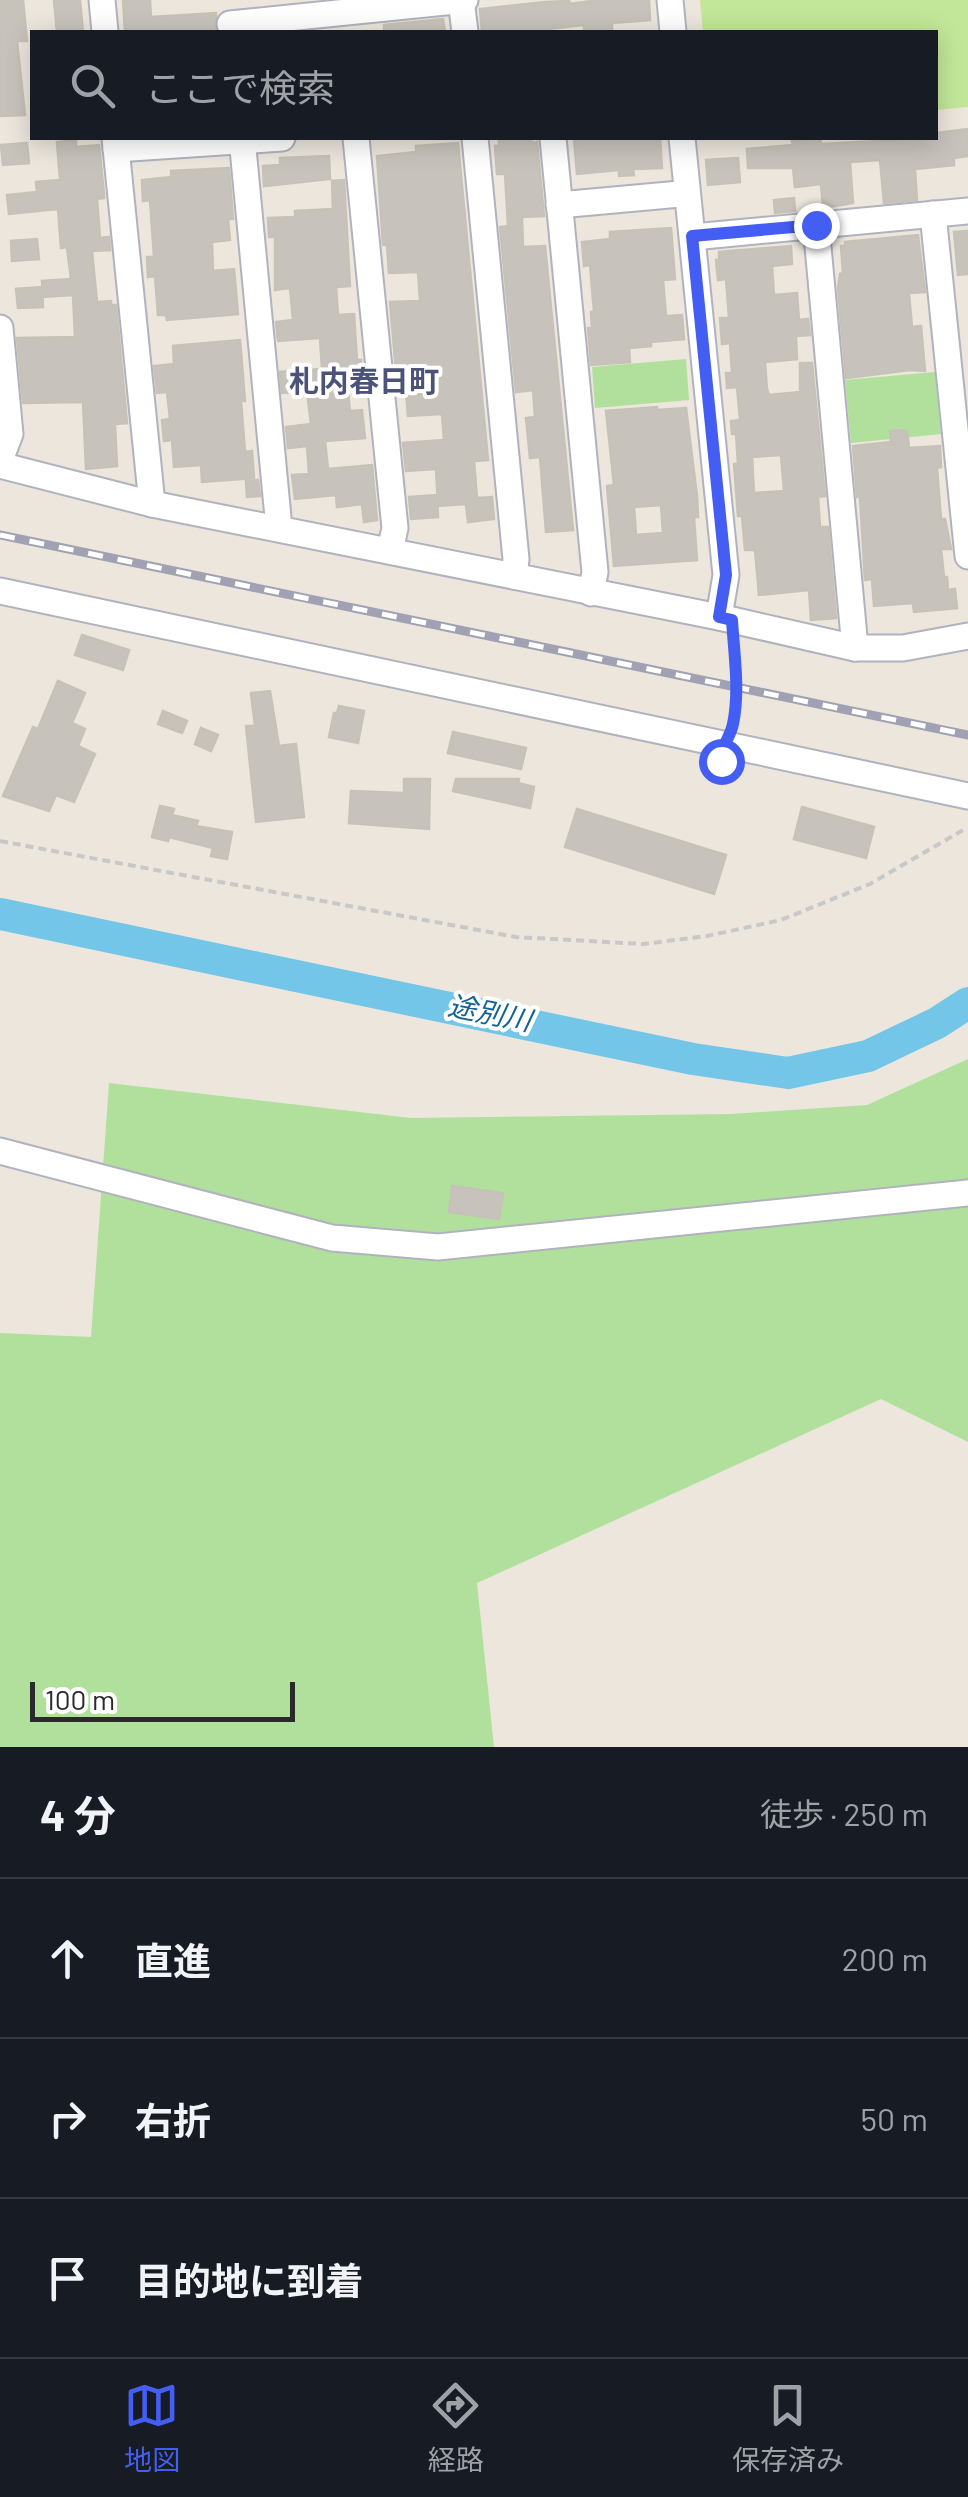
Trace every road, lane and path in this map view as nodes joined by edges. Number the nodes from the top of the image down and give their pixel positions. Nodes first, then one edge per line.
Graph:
1 (102, 0) edge
2 (463, 0) edge
3 (670, 0) edge
4 (230, 19) edge
5 (105, 30) edge
6 (465, 30) edge
7 (673, 30) edge
8 (210, 140) edge
9 (242, 140) edge
10 (356, 140) edge
11 (476, 140) edge
12 (553, 140) edge
13 (682, 140) edge
14 (116, 143) edge
15 (680, 194) dead end
16 (559, 205) junction
17 (968, 210) edge
18 (933, 214) junction
19 (816, 225) junction
20 (692, 236) junction
21 (0, 328) edge
22 (0, 463) edge
23 (152, 504) junction
24 (279, 528) junction
25 (390, 551) junction
26 (968, 556) edge
27 (514, 576) junction
28 (0, 590) edge
29 (591, 593) junction
30 (726, 618) junction
31 (968, 636) edge
32 (855, 648) junction
33 (722, 743) junction
34 (968, 796) edge
35 (964, 830) dead end
36 (0, 841) edge
37 (0, 1150) edge
38 (968, 1193) edge

1 - 5 street
2 - 4 street
2 - 6 street
3 - 7 street
8 - 14 street
9 - 24 street
10 - 25 street
11 - 27 street
12 - 16 street
13 - 20 street
14 - 23 street
15 - 16 street
16 - 29 street
17 - 18 street
18 - 19 street
18 - 26 street
19 - 20 street
19 - 32 street
20 - 30 street
21 - 22 street
22 - 23 street
23 - 24 street
24 - 25 street
25 - 27 street
27 - 29 street
28 - 33 street
29 - 30 street
30 - 32 street
30 - 33 path
31 - 32 street
33 - 34 street
35 - 36 path
37 - 38 street

